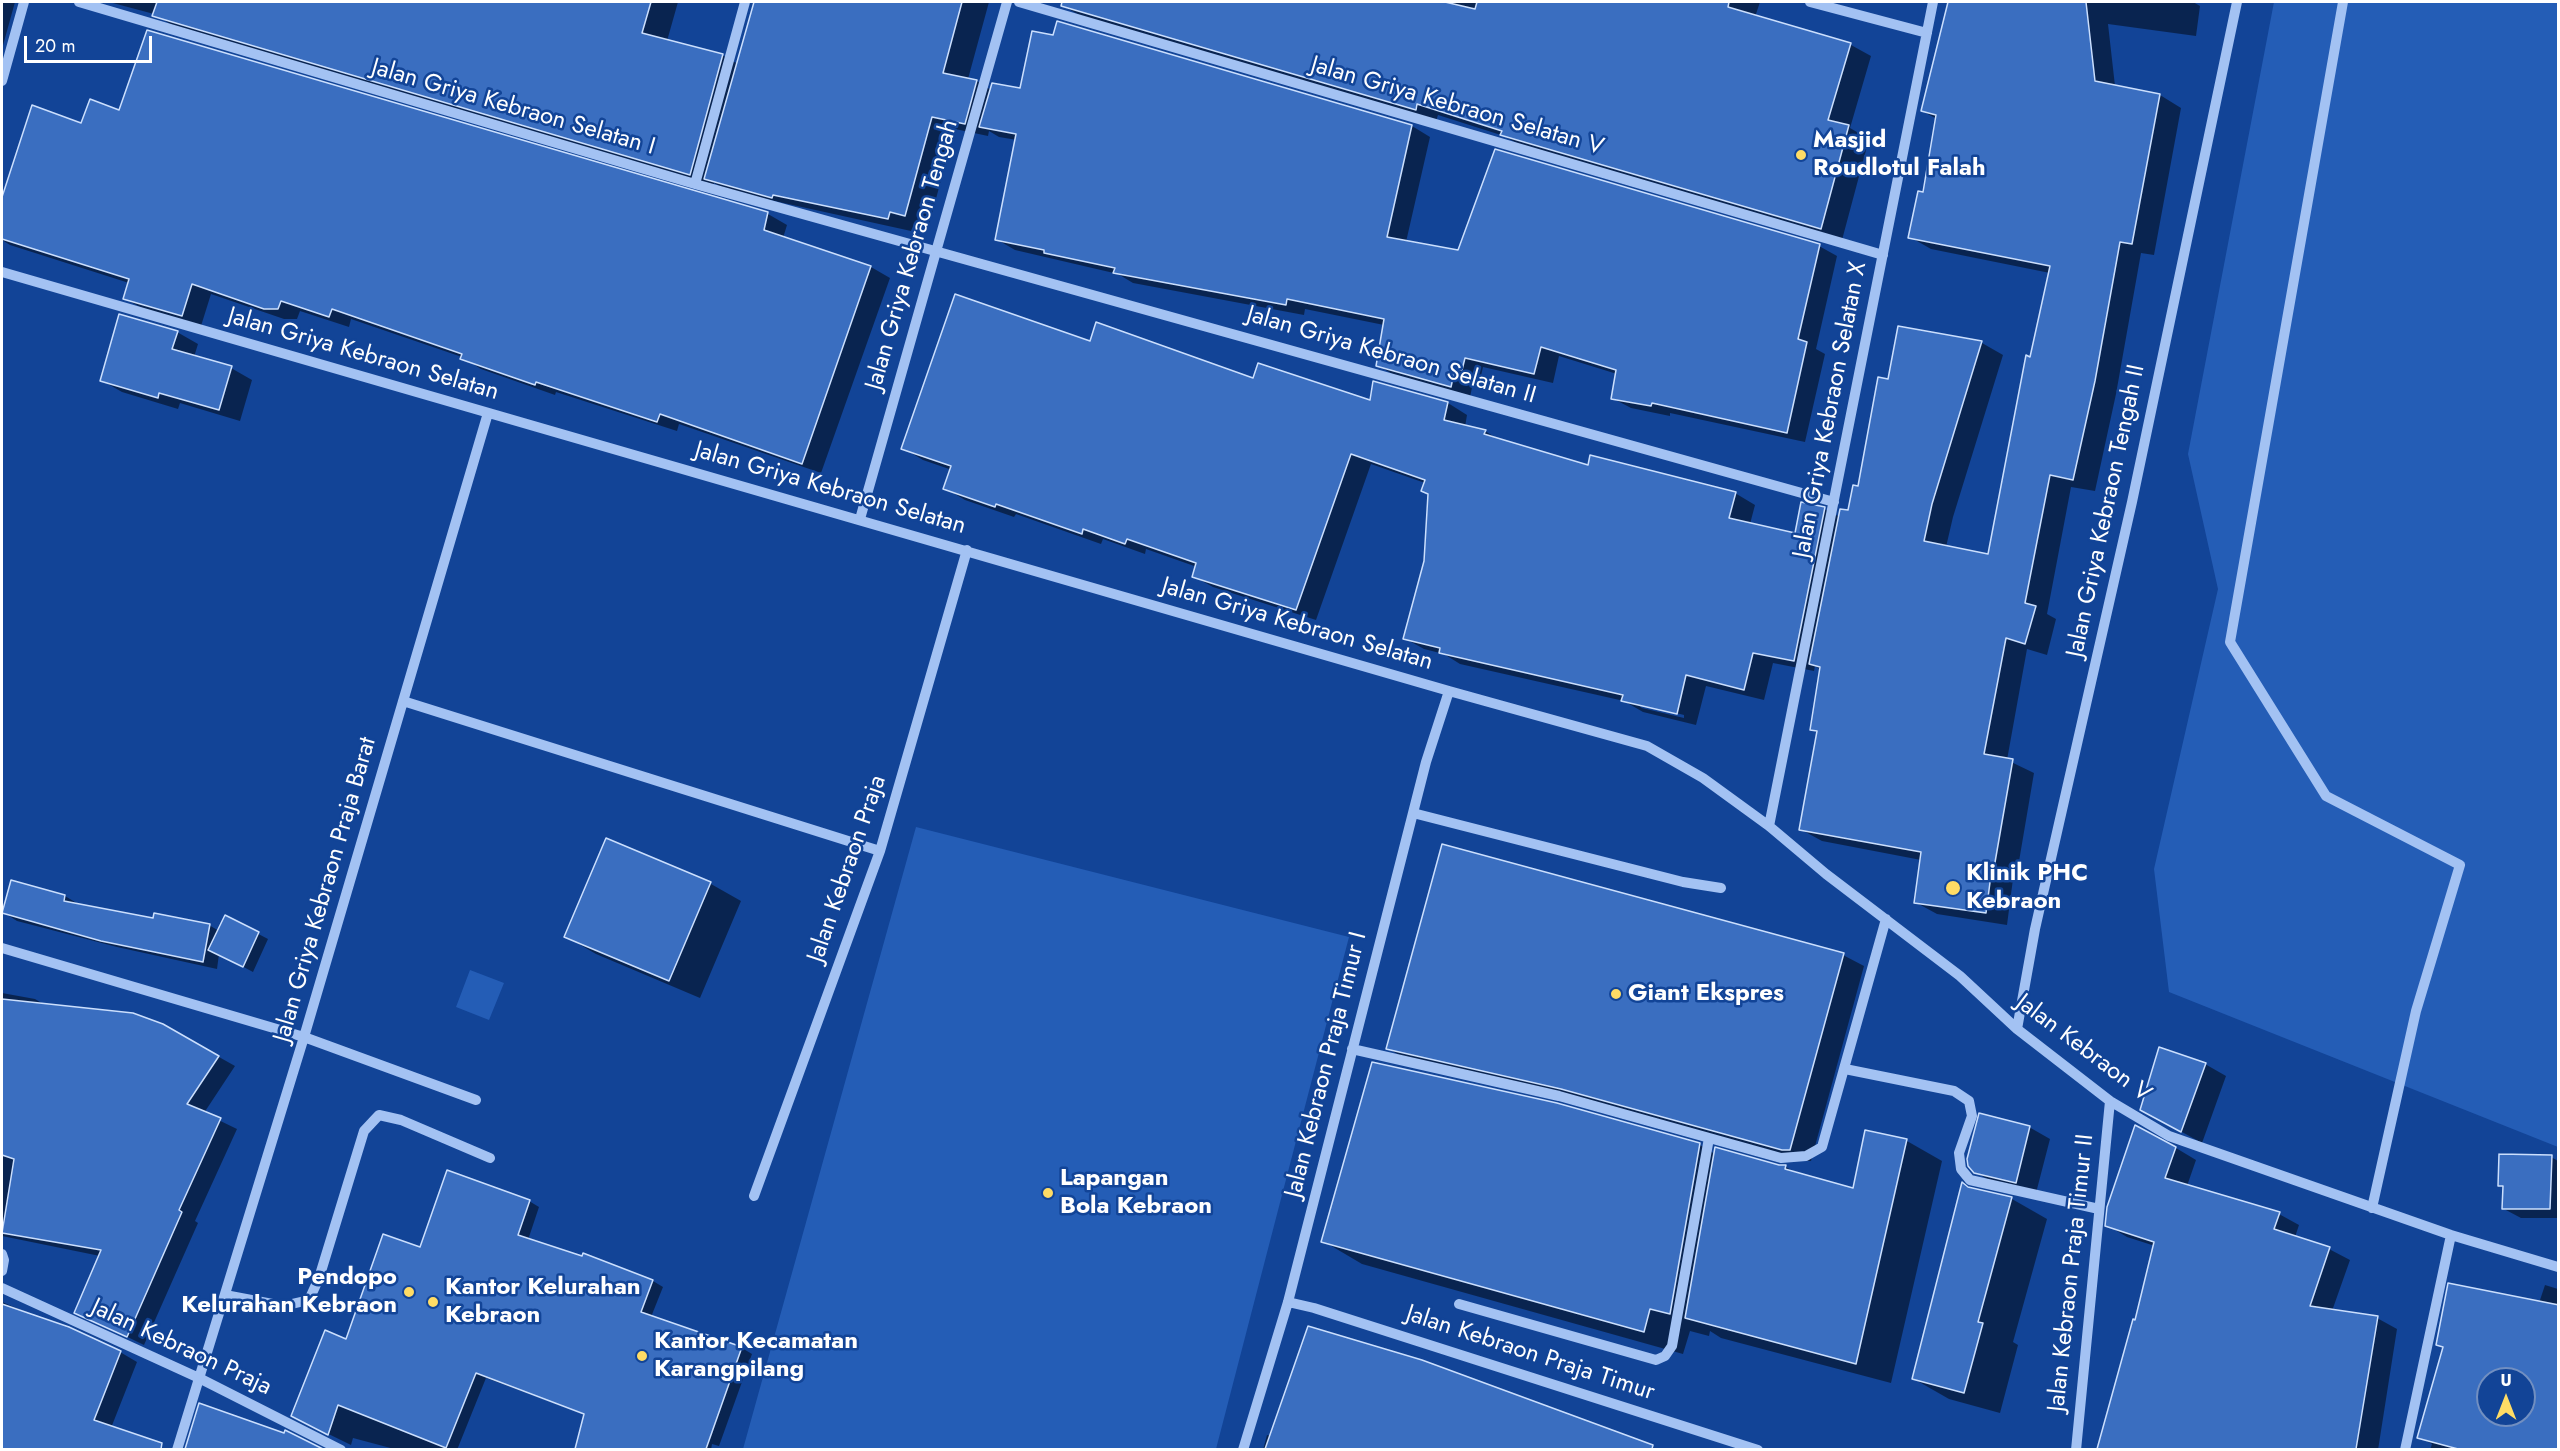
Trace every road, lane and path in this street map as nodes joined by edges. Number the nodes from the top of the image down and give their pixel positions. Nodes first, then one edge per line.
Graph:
1 (24, 2) edge
2 (79, 2) edge
3 (745, 2) edge
4 (1007, 2) edge
5 (1019, 2) edge
6 (1810, 2) edge
7 (1933, 2) edge
8 (2237, 2) edge
9 (2343, 2) edge
10 (1927, 33) junction
11 (2, 81) edge
12 (695, 184) junction
13 (936, 250) junction
14 (1883, 255) junction
15 (2, 273) edge
16 (488, 413) junction
17 (1834, 502) junction
18 (860, 519) junction
19 (967, 550) junction
20 (1449, 691) junction
21 (403, 701) junction
22 (1647, 746) joint
23 (1413, 813) junction
24 (1769, 826) junction
25 (880, 851) junction
26 (1721, 888) dead end
27 (1886, 920) junction
28 (2, 948) edge
29 (2017, 1029) junction
30 (304, 1037) junction
31 (1352, 1049) junction
32 (1845, 1069) junction
33 (476, 1100) dead end
34 (2110, 1101) junction
35 (1709, 1138) junction
36 (490, 1158) dead end
37 (754, 1196) dead end
38 (2372, 1208) junction
39 (2099, 1209) junction
40 (2451, 1235) junction
41 (2, 1254) edge
42 (2559, 1267) edge
43 (2, 1271) edge
44 (2, 1288) edge
45 (225, 1295) junction
46 (1288, 1302) junction
47 (1459, 1304) dead end
48 (199, 1378) junction
49 (177, 1449) edge
50 (341, 1449) edge
51 (1243, 1449) edge
52 (1758, 1449) edge
53 (2076, 1449) edge
54 (2405, 1449) edge

1 - 11 street
2 - 12 street, Jalan Griya Kebraon Selatan I
3 - 12 street
4 - 13 street, Jalan Griya Kebraon Tengah
5 - 14 street, Jalan Griya Kebraon Selatan V
6 - 10 street
7 - 10 street, Jalan Griya Kebraon Selatan X
8 - 29 street, Jalan Griya Kebraon Tengah II
9 - 38 street
10 - 14 street, Jalan Griya Kebraon Selatan X
12 - 13 street, Jalan Griya Kebraon Selatan I
13 - 17 street, Jalan Griya Kebraon Selatan II
13 - 18 street, Jalan Griya Kebraon Tengah
14 - 17 street, Jalan Griya Kebraon Selatan X
15 - 16 street, Jalan Griya Kebraon Selatan
16 - 18 street, Jalan Griya Kebraon Selatan
16 - 21 street, Jalan Griya Kebraon Praja Barat
17 - 24 street, Jalan Griya Kebraon Selatan X
18 - 19 street, Jalan Griya Kebraon Selatan
19 - 20 street, Jalan Griya Kebraon Selatan
19 - 25 street, Jalan Kebraon Praja
20 - 22 street, Jalan Griya Kebraon Selatan
20 - 23 street, Jalan Kebraon Praja Timur I
21 - 25 street
21 - 30 street, Jalan Griya Kebraon Praja Barat
22 - 24 street, Jalan Kebraon V
23 - 26 street
23 - 31 street, Jalan Kebraon Praja Timur I
24 - 27 street, Jalan Kebraon V
25 - 37 street, Jalan Kebraon Praja
27 - 29 street, Jalan Kebraon V
27 - 32 street
28 - 30 street
29 - 34 street, Jalan Kebraon V
30 - 33 street
30 - 45 street, Jalan Griya Kebraon Praja Barat
31 - 35 street
31 - 46 street, Jalan Kebraon Praja Timur I
32 - 35 street
32 - 39 street
34 - 38 street, Jalan Kebraon V
34 - 39 street, Jalan Kebraon Praja Timur II
35 - 47 street
36 - 45 street
38 - 40 street, Jalan Kebraon V
39 - 53 street, Jalan Kebraon Praja Timur II
40 - 42 street, Jalan Kebraon V
40 - 54 street
41 - 43 street
44 - 48 street, Jalan Kebraon Praja
45 - 48 street, Jalan Griya Kebraon Praja Barat
46 - 51 street, Jalan Kebraon Praja Timur I
46 - 52 street, Jalan Kebraon Praja Timur
48 - 49 street, Jalan Griya Kebraon Praja Barat
48 - 50 street, Jalan Kebraon Praja

